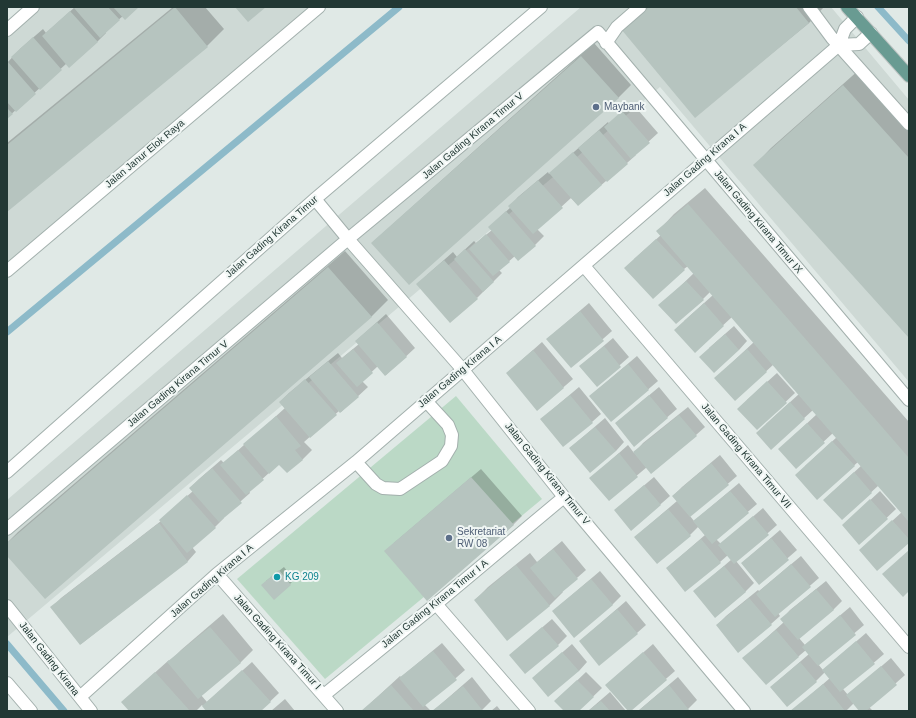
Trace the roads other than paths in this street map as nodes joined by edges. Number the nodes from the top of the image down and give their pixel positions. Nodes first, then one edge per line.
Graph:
1 (33, 7) edge
2 (319, 7) edge
3 (541, 7) edge
4 (640, 7) edge
5 (809, 7) edge
6 (847, 7) edge
7 (857, 18) junction
8 (7, 30) edge
9 (598, 32) joint
10 (871, 33) junction
11 (606, 43) junction
12 (839, 45) junction
13 (909, 76) edge
14 (909, 124) edge
15 (705, 160) junction
16 (315, 199) junction
17 (348, 240) junction
18 (584, 266) junction
19 (7, 271) edge
20 (463, 370) junction
21 (909, 400) edge
22 (426, 401) junction
23 (356, 462) junction
24 (7, 472) edge
25 (564, 497) junction
26 (7, 529) edge
27 (217, 574) junction
28 (436, 604) junction
29 (7, 606) edge
30 (909, 647) edge
31 (7, 683) edge
32 (324, 695) junction
33 (80, 697) junction
34 (31, 711) edge
35 (91, 711) edge
36 (337, 711) edge
37 (529, 711) edge
38 (744, 711) edge

1 - 8 street
2 - 19 street, Jalan Janur Elok Raya
3 - 16 street, Jalan Gading Kirana Timur
4 - 11 street
5 - 12 street
6 - 7 main road
7 - 10 main road
7 - 12 street
9 - 11 street, Jalan Gading Kirana Timur IX
9 - 17 street, Jalan Gading Kirana Timur V
10 - 12 street
10 - 13 main road
11 - 15 street, Jalan Gading Kirana Timur IX
12 - 14 street
12 - 15 street, Jalan Gading Kirana I A
15 - 18 street, Jalan Gading Kirana I A
15 - 21 street, Jalan Gading Kirana Timur IX
16 - 17 street, Jalan Gading Kirana Timur V
16 - 24 street, Jalan Gading Kirana Timur
17 - 20 street, Jalan Gading Kirana Timur V
17 - 26 street, Jalan Gading Kirana Timur V
18 - 20 street, Jalan Gading Kirana I A
18 - 30 street, Jalan Gading Kirana Timur VII
20 - 22 street, Jalan Gading Kirana I A
20 - 25 street, Jalan Gading Kirana Timur V
22 - 23 street, Jalan Gading Kirana I A
22 - 23 street
23 - 27 street, Jalan Gading Kirana I A
25 - 28 street, Jalan Gading Kirana Timur I A
25 - 38 street, Jalan Gading Kirana Timur V
27 - 32 street, Jalan Gading Kirana Timur I
27 - 33 street, Jalan Gading Kirana I A
28 - 32 street, Jalan Gading Kirana Timur I A
28 - 37 street
29 - 33 street, Jalan Gading Kirana
31 - 34 street
32 - 36 street, Jalan Gading Kirana Timur I
33 - 35 street, Jalan Gading Kirana

